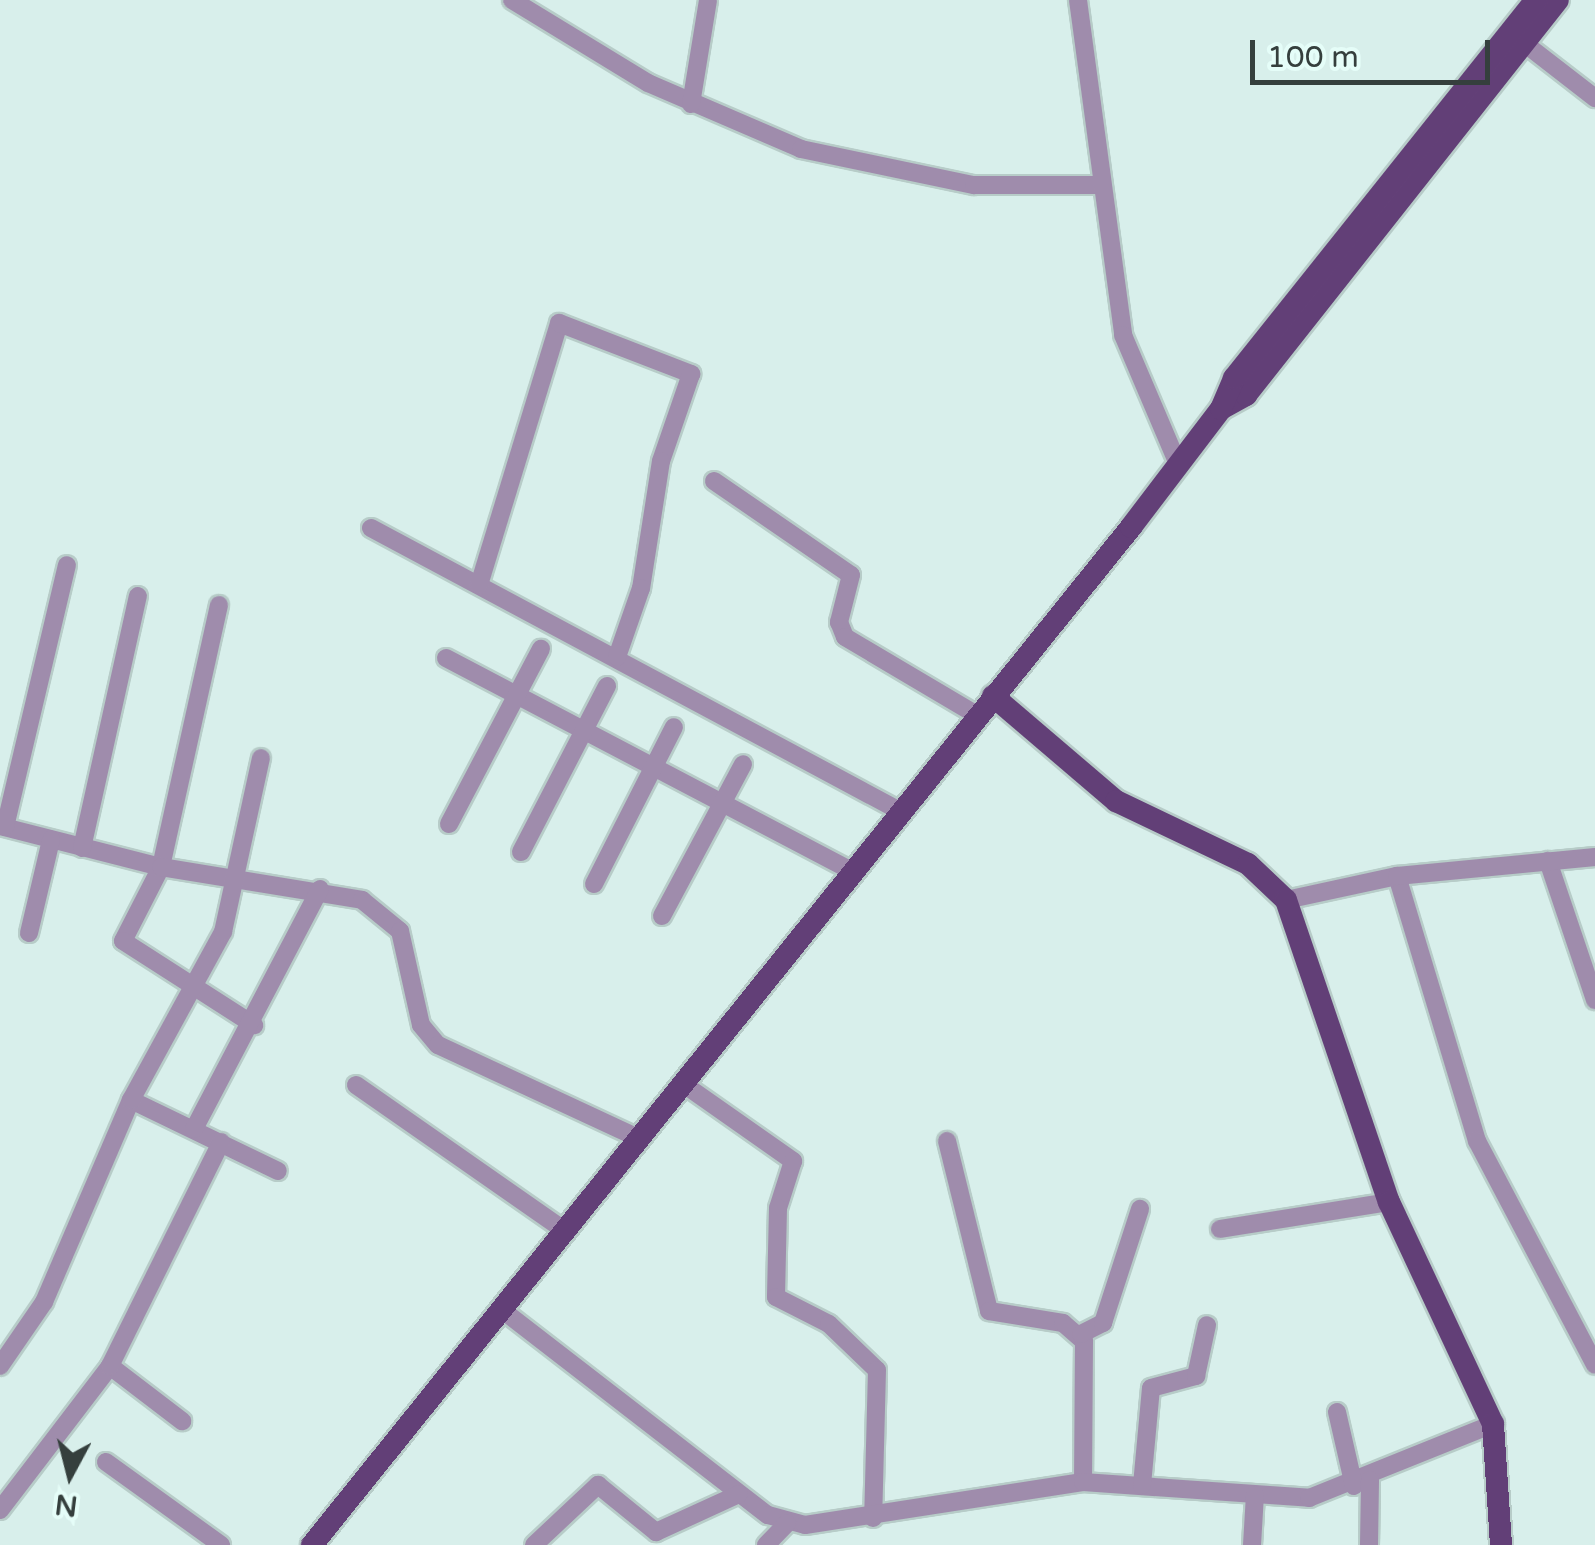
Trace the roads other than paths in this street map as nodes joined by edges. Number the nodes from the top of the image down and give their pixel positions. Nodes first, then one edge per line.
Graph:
1 (512, 0) edge
2 (708, 0) edge
3 (1078, 0) edge
4 (1536, 0) edge
5 (1558, 0) edge
6 (1524, 43) junction
7 (1595, 98) edge
8 (691, 104) junction
9 (1097, 185) junction
10 (1222, 410) junction
11 (1178, 466) junction
12 (714, 480) dead end
13 (371, 528) dead end
14 (67, 565) dead end
15 (480, 585) junction
16 (138, 596) dead end
17 (219, 605) dead end
18 (541, 648) dead end
19 (617, 657) junction
20 (446, 658) dead end
21 (607, 686) dead end
22 (516, 694) junction
23 (993, 696) junction
24 (977, 715) junction
25 (674, 727) dead end
26 (582, 729) junction
27 (261, 758) dead end
28 (743, 764) dead end
29 (652, 765) junction
30 (722, 801) junction
31 (892, 806) junction
32 (449, 824) dead end
33 (2, 827) edge
34 (51, 840) junction
35 (82, 848) junction
36 (521, 852) dead end
37 (1595, 857) edge
38 (1548, 861) junction
39 (162, 867) junction
40 (852, 872) junction
41 (1397, 876) junction
42 (239, 881) junction
43 (594, 884) dead end
44 (320, 888) junction
45 (1286, 900) junction
46 (662, 916) dead end
47 (29, 932) dead end
48 (193, 989) junction
49 (1595, 1000) edge
50 (254, 1024) junction
51 (356, 1086) dead end
52 (688, 1087) junction
53 (131, 1100) junction
54 (194, 1130) junction
55 (638, 1138) junction
56 (947, 1141) dead end
57 (220, 1142) junction
58 (278, 1171) dead end
59 (1389, 1202) junction
60 (1140, 1208) dead end
61 (1220, 1229) dead end
62 (564, 1230) junction
63 (513, 1319) junction
64 (1206, 1325) dead end
65 (1081, 1334) junction
66 (1595, 1365) edge
67 (0, 1366) edge
68 (110, 1366) junction
69 (1337, 1412) dead end
70 (182, 1421) dead end
71 (1493, 1424) junction
72 (106, 1462) dead end
73 (1083, 1482) junction
74 (1362, 1483) junction
75 (1142, 1485) junction
76 (739, 1494) junction
77 (1255, 1495) junction
78 (0, 1510) edge
79 (874, 1518) junction
80 (796, 1524) junction
81 (221, 1545) edge
82 (312, 1545) edge
83 (534, 1545) edge
84 (766, 1545) edge
85 (812, 1545) edge
86 (1252, 1545) edge
87 (1369, 1545) edge
88 (1500, 1545) edge

1 - 8 street
2 - 8 street
3 - 9 street
4 - 10 main road
5 - 6 main road
6 - 7 street
6 - 10 main road
8 - 9 street
9 - 11 street
10 - 11 main road
11 - 23 main road
12 - 24 street
13 - 15 street
14 - 33 street
15 - 19 street
15 - 19 street
16 - 35 street
17 - 39 street
18 - 22 street
19 - 31 street
20 - 22 street
21 - 26 street
22 - 26 street
22 - 32 street
23 - 24 main road
23 - 45 main road
24 - 31 main road
25 - 29 street
26 - 29 street
26 - 36 street
27 - 42 street
28 - 30 street
29 - 30 street
29 - 43 street
30 - 40 street
30 - 46 street
31 - 40 main road
33 - 34 street
34 - 35 street
34 - 47 street
35 - 39 street
37 - 38 street
38 - 41 street
38 - 49 street
39 - 42 street
39 - 48 street
40 - 52 main road
41 - 45 street
41 - 66 street
42 - 44 street
42 - 48 street
44 - 50 street
44 - 55 street
45 - 59 main road
48 - 50 street
48 - 53 street
50 - 54 street
51 - 62 street
52 - 55 main road
52 - 79 street
53 - 54 street
53 - 67 street
54 - 57 street
55 - 62 main road
56 - 65 street
57 - 58 street
57 - 68 street
59 - 61 street
59 - 71 main road
60 - 65 street
62 - 63 main road
63 - 76 street
63 - 82 main road
64 - 75 street
65 - 73 street
68 - 70 street
68 - 78 street
69 - 74 street
71 - 74 street
71 - 88 main road
72 - 81 street
73 - 75 street
73 - 79 street
74 - 77 street
74 - 87 street
75 - 77 street
76 - 80 street
76 - 83 street
77 - 86 street
79 - 80 street
80 - 84 street
80 - 85 street

